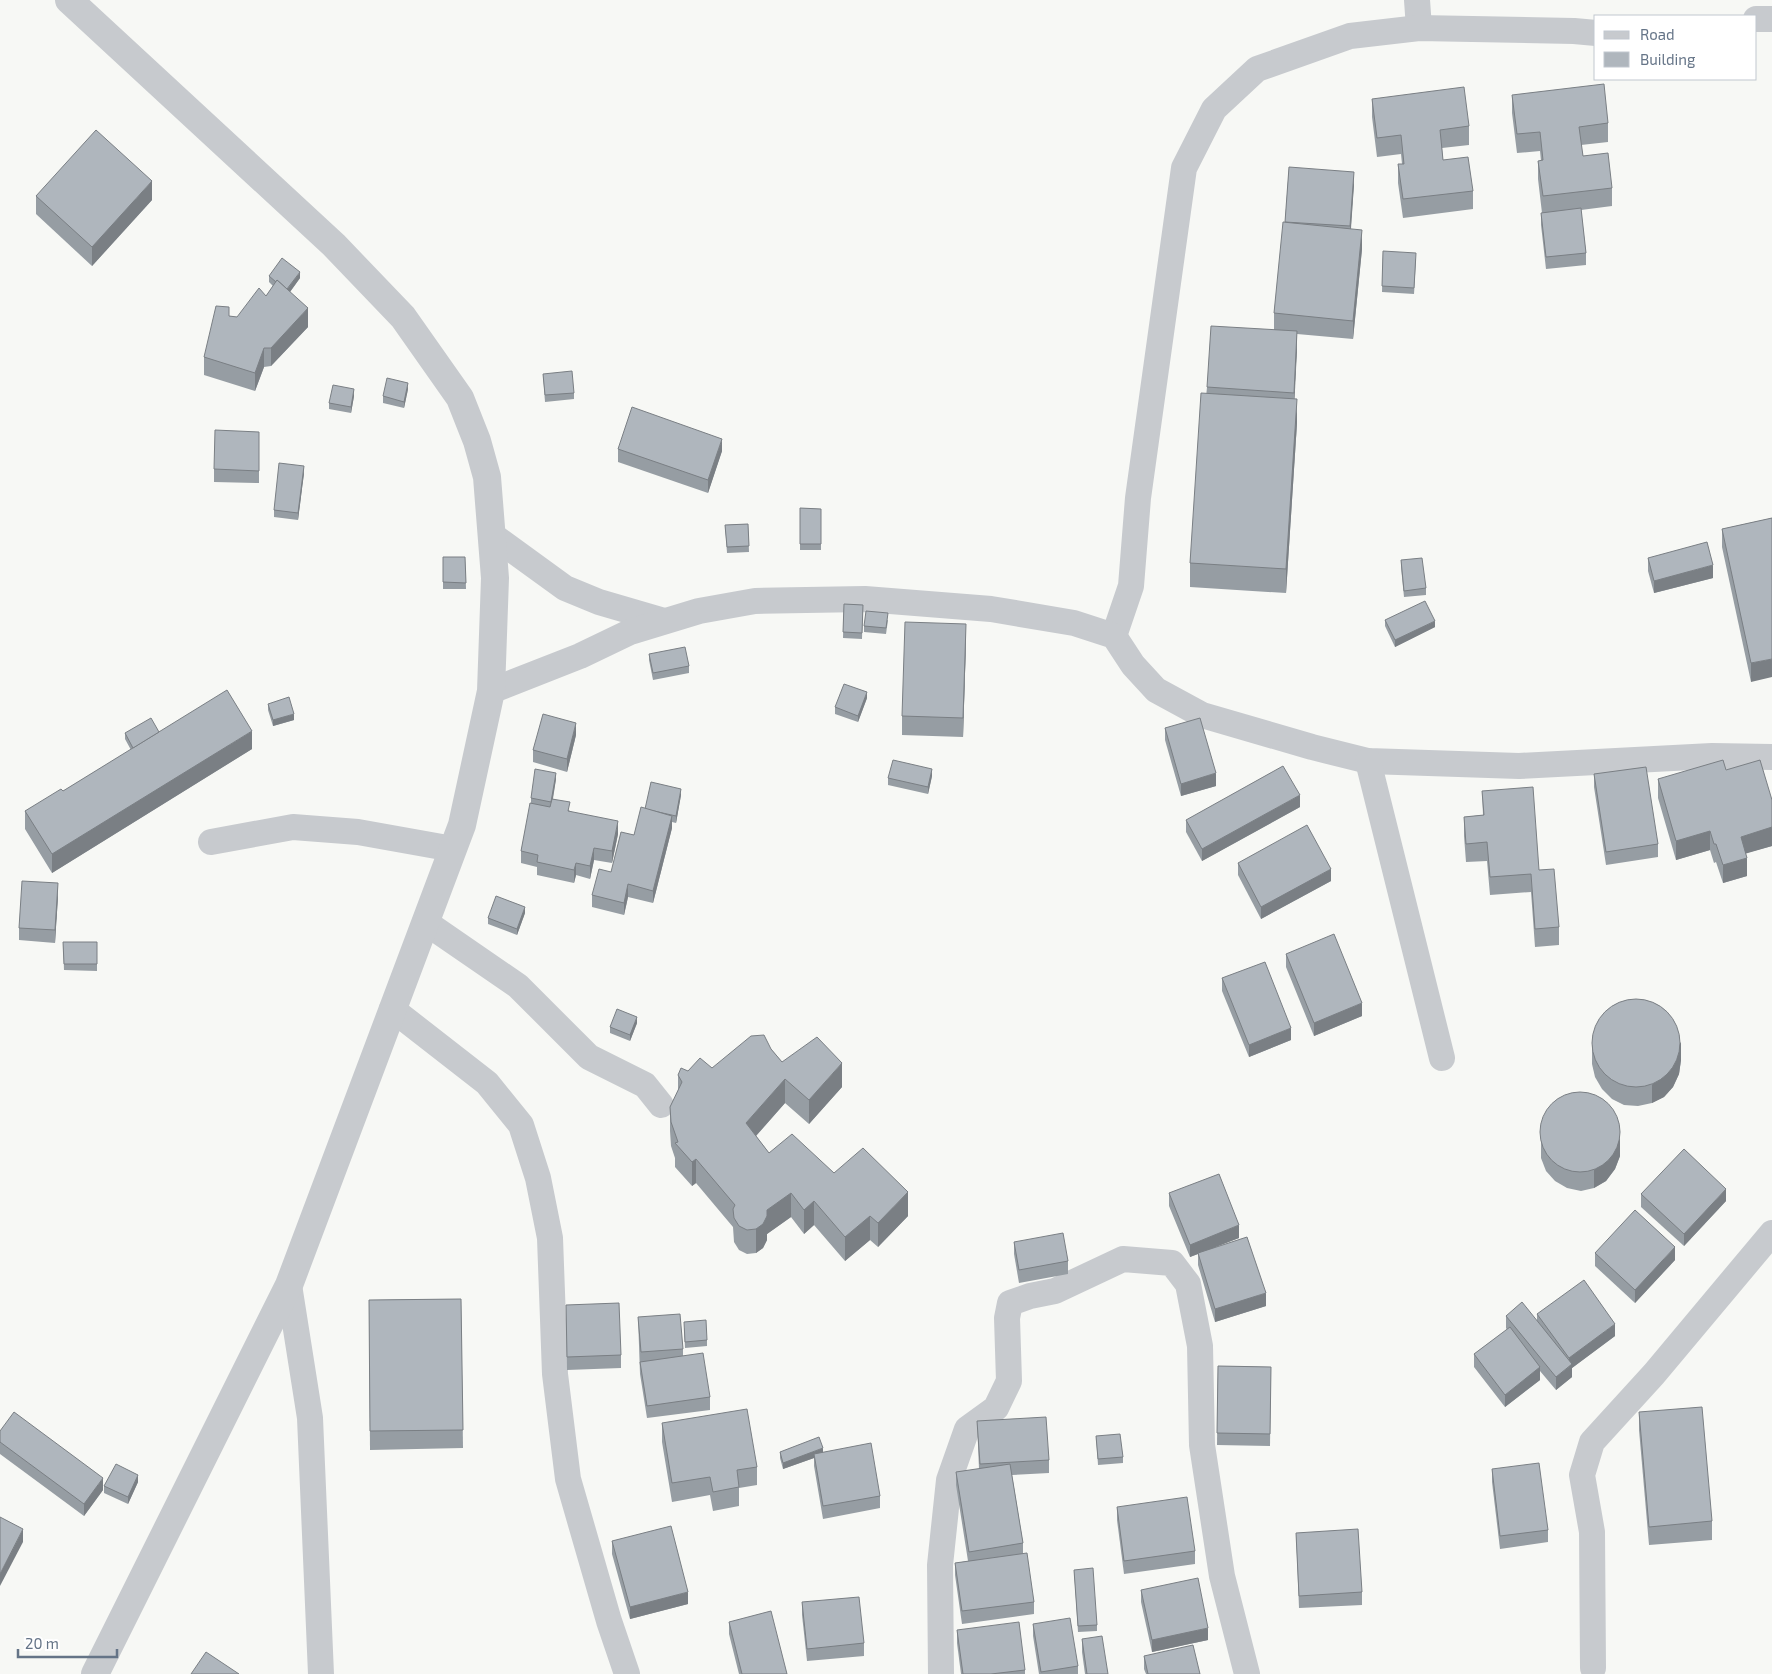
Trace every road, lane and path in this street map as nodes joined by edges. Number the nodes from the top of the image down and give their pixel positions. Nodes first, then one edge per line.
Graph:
1 (69, 0) edge
2 (1418, 0) edge
3 (1757, 19) edge
4 (1772, 19) edge
5 (1419, 28) junction
6 (1594, 33) edge
7 (492, 535) junction
8 (664, 621) junction
9 (1114, 636) junction
10 (491, 691) junction
11 (1772, 757) edge
12 (1368, 761) junction
13 (211, 842) dead end
14 (453, 849) junction
15 (425, 922) junction
16 (392, 1010) junction
17 (1442, 1058) dead end
18 (661, 1106) dead end
19 (1772, 1233) edge
20 (289, 1284) junction
21 (1592, 1668) dead end
22 (95, 1674) edge
23 (321, 1674) edge
24 (628, 1674) edge
25 (942, 1674) edge
26 (1247, 1674) edge

1 - 7 street
2 - 5 street
3 - 4 street
5 - 6 street
5 - 9 street
7 - 8 street
7 - 10 street
8 - 9 street
8 - 10 street
9 - 12 street
10 - 14 street
11 - 12 street
12 - 17 street
13 - 14 street
14 - 15 street
15 - 16 street
15 - 18 street
16 - 20 street
16 - 24 street
19 - 21 street
20 - 22 street
20 - 23 street
25 - 26 street

